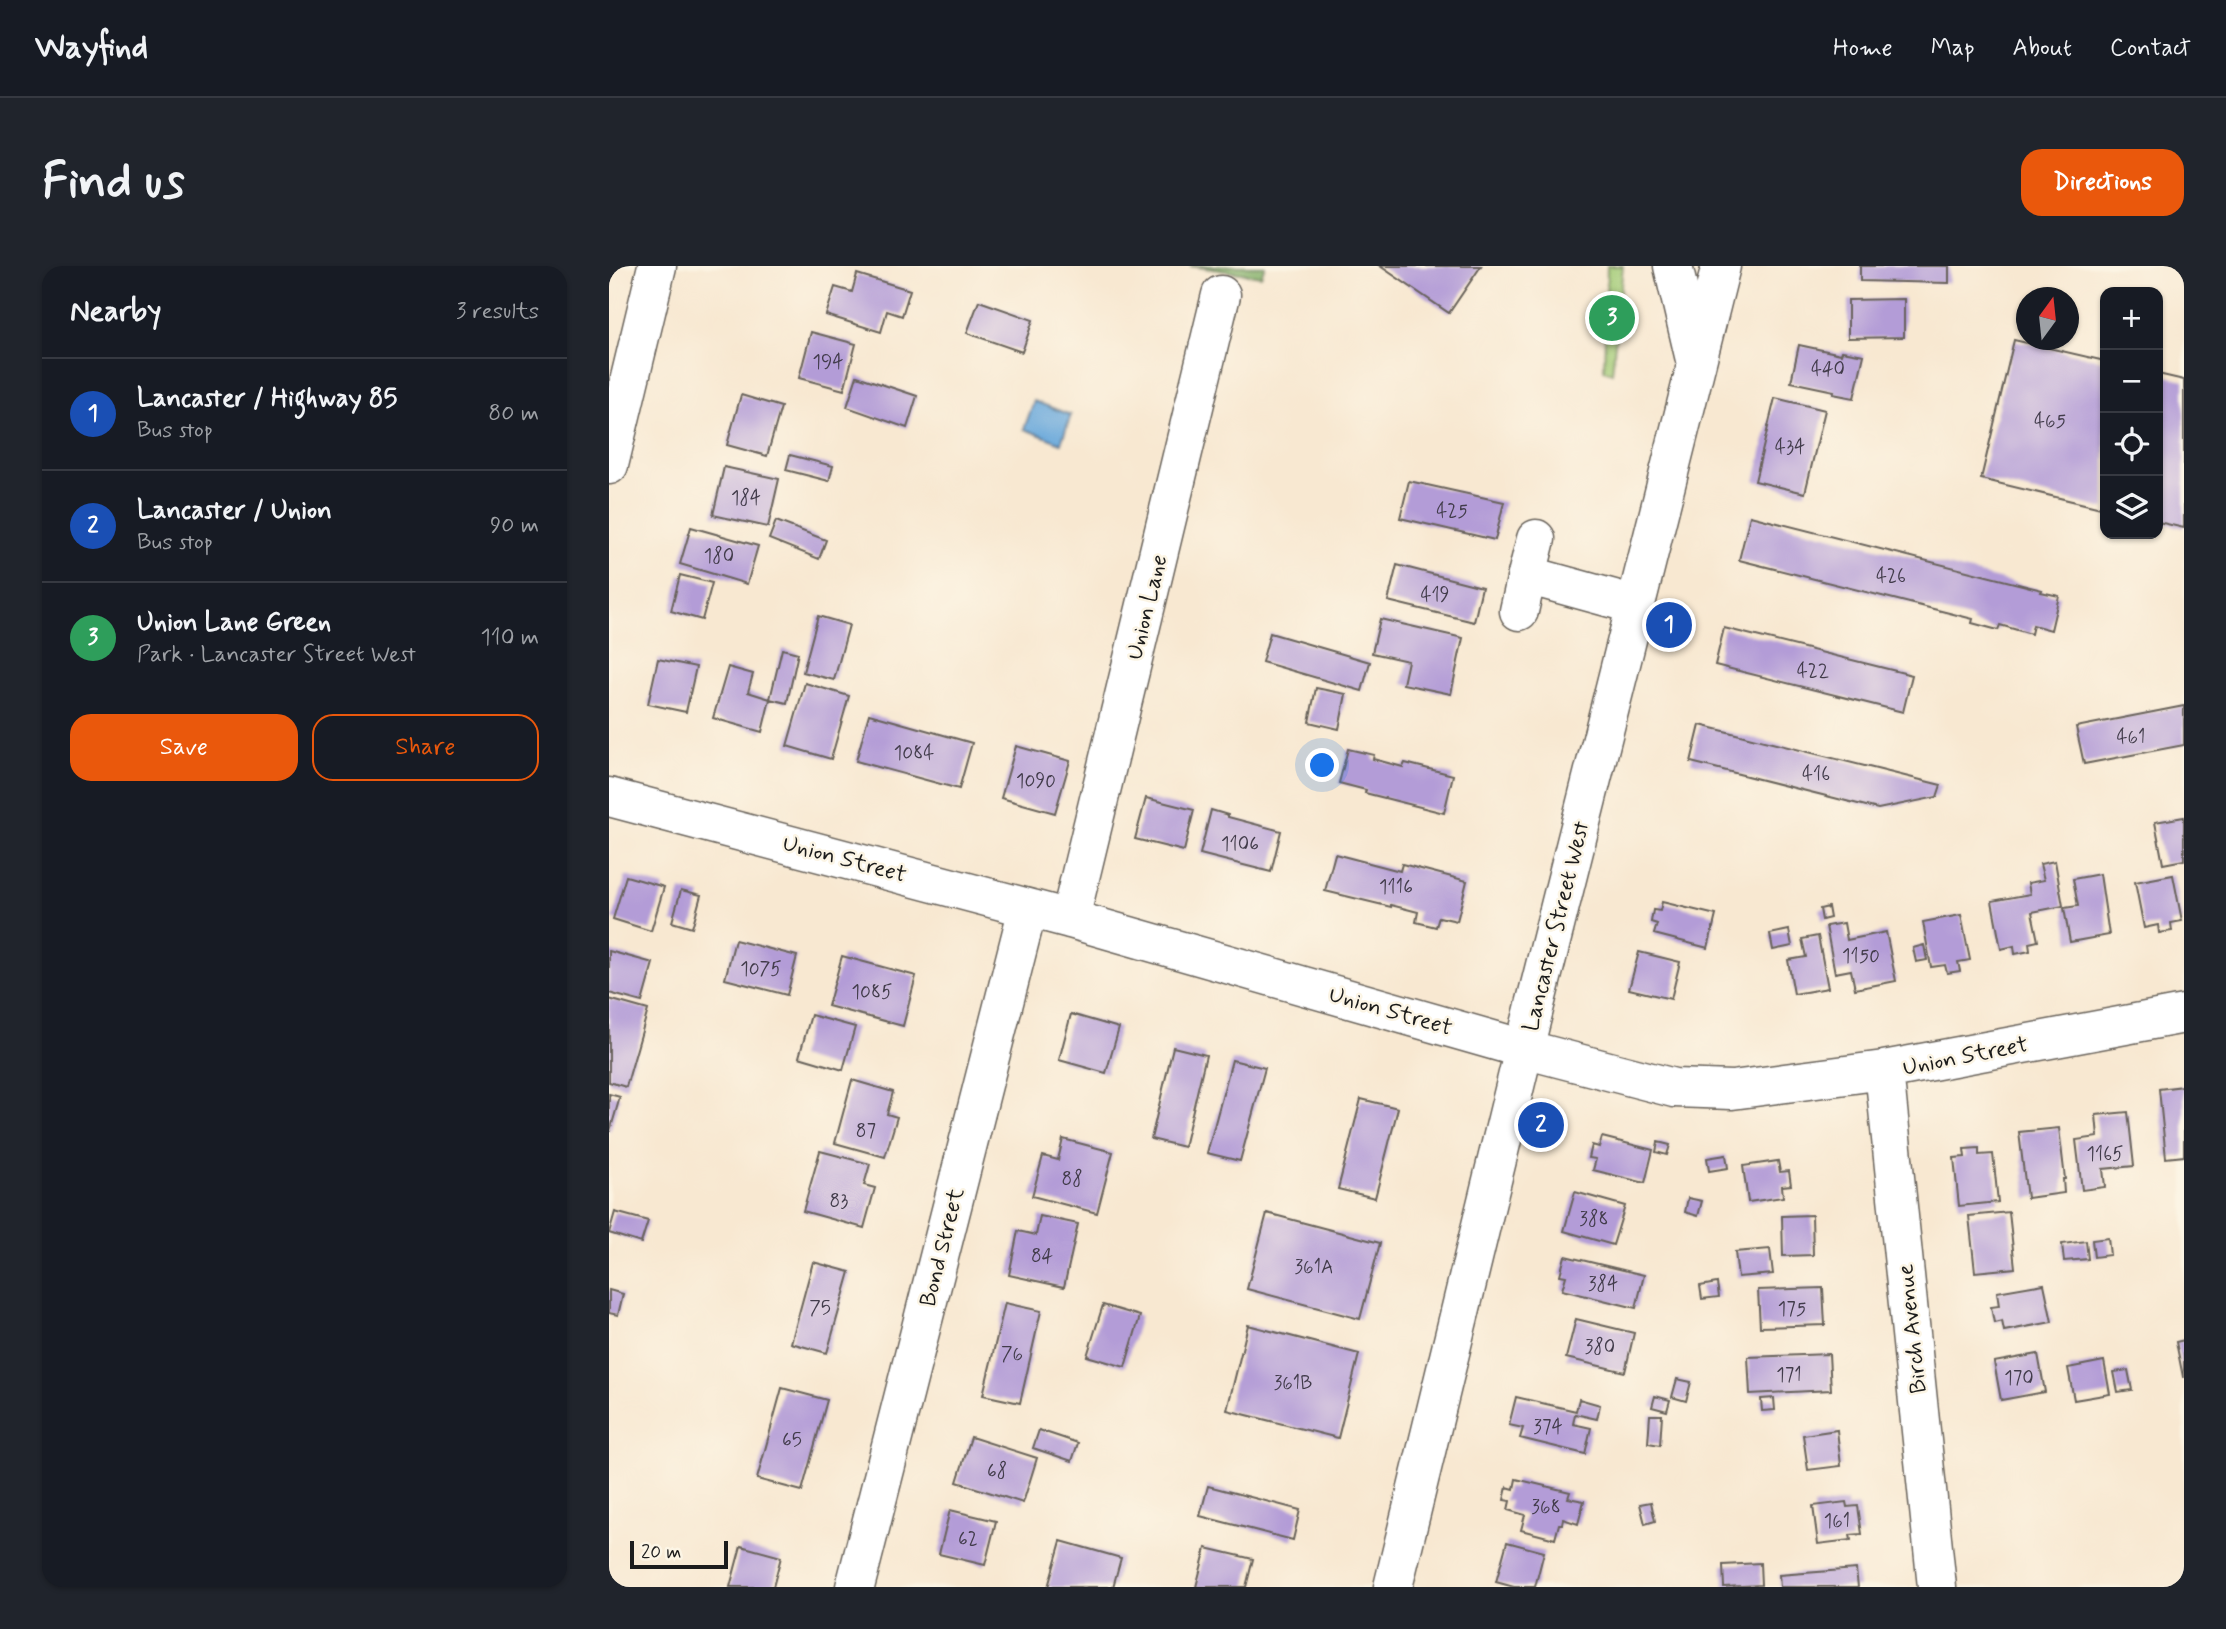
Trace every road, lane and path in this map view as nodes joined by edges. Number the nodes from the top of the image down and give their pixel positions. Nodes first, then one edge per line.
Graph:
1 (657, 266) edge
2 (1674, 266) edge
3 (1721, 266) edge
4 (1221, 295) dead end
5 (621, 358) edge
6 (1696, 364) junction
7 (609, 465) edge
8 (1527, 575) dead end
9 (1636, 605) junction
10 (609, 797) edge
11 (1028, 908) junction
12 (1070, 919) junction
13 (2184, 1014) edge
14 (1524, 1049) junction
15 (1884, 1070) junction
16 (855, 1587) edge
17 (1393, 1587) edge
18 (1937, 1587) edge

1 - 5 main road
2 - 6 main road
3 - 6 main road, Lancaster Street West
4 - 12 main road, Union Lane
5 - 7 main road
6 - 9 main road, Lancaster Street West
8 - 9 main road
9 - 14 main road, Lancaster Street West
10 - 11 main road, Union Street
11 - 12 main road, Union Street
11 - 16 main road, Bond Street
12 - 14 main road, Union Street
13 - 15 main road, Union Street
14 - 15 main road, Union Street
14 - 17 main road, Lancaster Street West
15 - 18 main road, Birch Avenue

